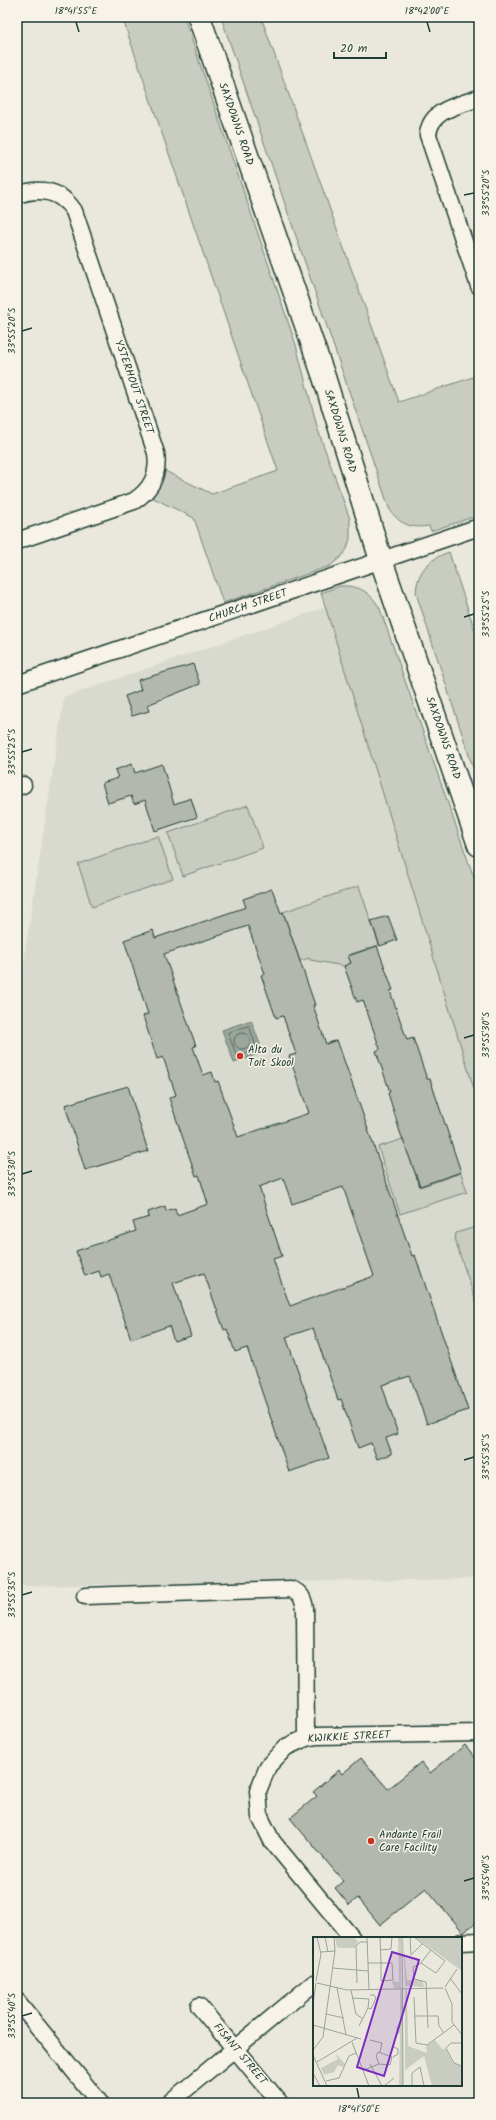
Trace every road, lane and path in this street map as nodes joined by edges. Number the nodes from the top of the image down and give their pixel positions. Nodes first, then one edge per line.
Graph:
1 (199, 17) edge
2 (479, 98) edge
3 (17, 195) edge
4 (479, 286) edge
5 (479, 527) edge
6 (17, 541) edge
7 (381, 560) junction
8 (17, 684) edge
9 (479, 845) edge
10 (85, 1596) dead end
11 (479, 1733) edge
12 (306, 1738) junction
13 (351, 1937) edge
14 (479, 1941) edge
15 (462, 1942) edge
16 (313, 1984) edge
17 (17, 2001) edge
18 (199, 2006) dead end
19 (235, 2049) junction
20 (99, 2103) edge
21 (169, 2103) edge
22 (280, 2103) edge

1 - 7 street, SAXDOWNS ROAD
2 - 4 street
3 - 6 street, YSTERHOUT STREET
5 - 7 street, CHURCH STREET
7 - 8 street, CHURCH STREET
7 - 9 street, SAXDOWNS ROAD
10 - 12 street
11 - 12 street, KWIKKIE STREET
12 - 13 street, KWIKKIE STREET
14 - 15 street
16 - 19 street
17 - 20 street
18 - 19 street, FISANT STREET
19 - 21 street
19 - 22 street, FISANT STREET

